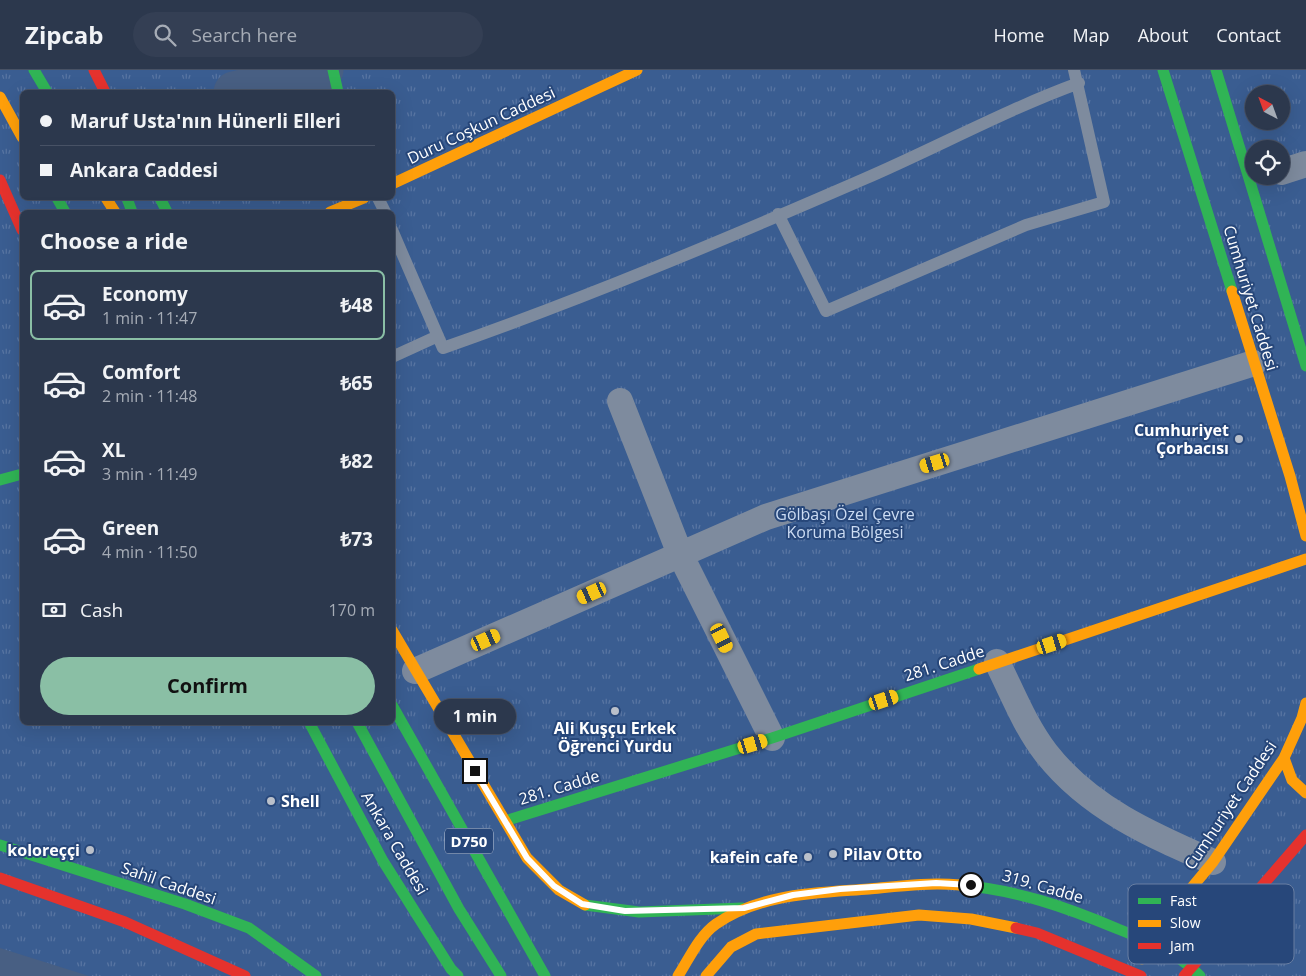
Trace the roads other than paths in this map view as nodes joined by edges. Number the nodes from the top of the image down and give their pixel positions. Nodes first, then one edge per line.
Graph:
1 (34, 70) edge
2 (84, 70) edge
3 (94, 70) edge
4 (637, 70) edge
5 (1074, 70) edge
6 (1163, 70) edge
7 (1216, 70) edge
8 (334, 74) edge
9 (1079, 83) junction
10 (88, 85) dead end
11 (46, 90) edge
12 (104, 90) edge
13 (338, 90) edge
14 (0, 97) edge
15 (20, 133) edge
16 (1245, 144) edge
17 (1306, 164) edge
18 (1290, 169) edge
19 (0, 180) edge
20 (395, 183) edge
21 (1261, 185) edge
22 (359, 200) edge
23 (335, 210) edge
24 (778, 214) junction
25 (20, 225) edge
26 (395, 237) edge
27 (438, 336) junction
28 (395, 356) edge
29 (1305, 356) edge
30 (1254, 363) junction
31 (620, 401) dead end
32 (20, 475) edge
33 (0, 480) edge
34 (1306, 536) edge
35 (680, 554) junction
36 (1306, 559) edge
37 (395, 635) edge
38 (997, 662) junction
39 (415, 671) junction
40 (1306, 703) edge
41 (395, 710) edge
42 (1304, 717) edge
43 (311, 725) edge
44 (359, 725) edge
45 (772, 738) junction
46 (1284, 758) junction
47 (1306, 793) edge
48 (505, 821) junction
49 (1306, 835) edge
50 (0, 845) edge
51 (1213, 862) junction
52 (0, 878) edge
53 (1194, 884) edge
54 (1264, 884) edge
55 (744, 908) junction
56 (1128, 933) edge
57 (1187, 964) edge
58 (1195, 964) edge
59 (1192, 967) junction
60 (1137, 975) edge
61 (245, 976) edge
62 (316, 976) edge
63 (458, 976) edge
64 (501, 976) edge
65 (545, 976) edge
66 (678, 976) edge
67 (706, 976) edge
68 (1184, 976) edge
69 (1200, 976) edge

1 - 11 main road
2 - 10 main road
3 - 12 main road
4 - 20 main road, Duru Coşkun Caddesi
5 - 9 lane
6 - 30 main road, Cumhuriyet Caddesi
7 - 16 main road, Cumhuriyet Caddesi
8 - 13 main road
9 - 24 lane
9 - 24 lane
14 - 15 main road
17 - 18 street
19 - 25 main road
21 - 29 main road, Cumhuriyet Caddesi
22 - 23 main road
24 - 27 lane
26 - 27 lane
27 - 28 lane
30 - 34 main road, Cumhuriyet Caddesi
30 - 35 street
31 - 35 street
32 - 33 main road
35 - 39 street
35 - 45 street
36 - 38 main road, 281. Cadde
37 - 39 main road
38 - 45 main road, 281. Cadde
38 - 51 street
39 - 48 main road
40 - 42 main road, Cumhuriyet Caddesi
41 - 65 main road, D750
42 - 46 main road, Cumhuriyet Caddesi
43 - 63 main road, Ankara Caddesi
44 - 64 main road, D750
45 - 48 main road, 281. Cadde
46 - 47 main road
46 - 51 main road, Cumhuriyet Caddesi
48 - 55 main road, 319. Cadde
49 - 54 main road
50 - 62 main road, Sahil Caddesi
51 - 53 main road, Cumhuriyet Caddesi
52 - 61 main road
55 - 56 main road, 319. Cadde
55 - 66 main road, 319. Cadde
57 - 59 main road, 319. Cadde
58 - 59 main road
59 - 68 main road
59 - 69 main road, 319. Cadde
60 - 67 main road

